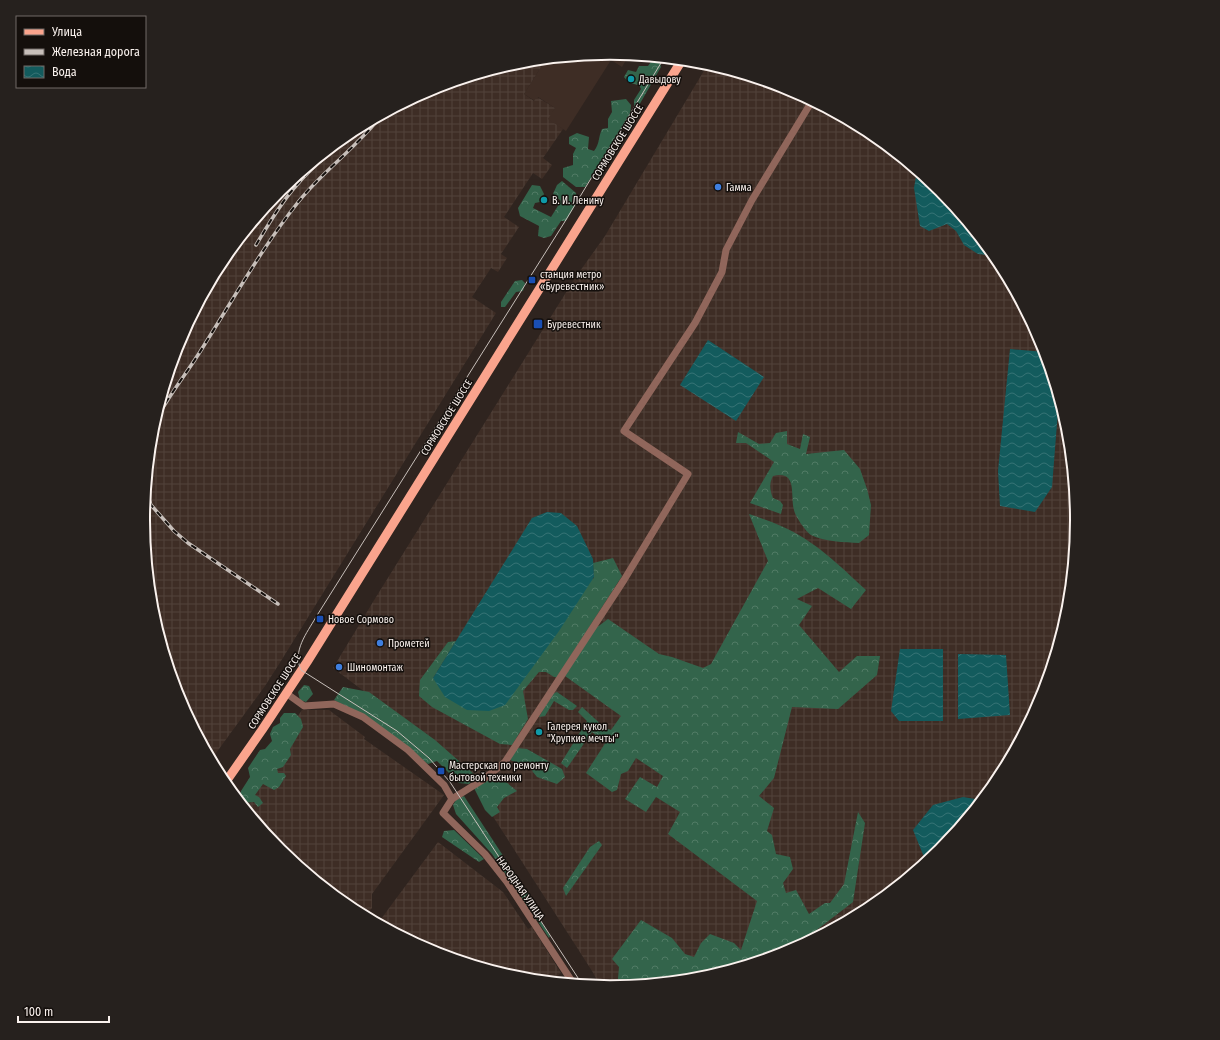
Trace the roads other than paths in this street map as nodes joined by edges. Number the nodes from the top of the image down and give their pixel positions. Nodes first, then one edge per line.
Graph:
1 (679, 65) edge
2 (809, 105) edge
3 (286, 693) junction
4 (229, 777) edge
5 (452, 799) junction
6 (570, 978) edge

1 - 3 main road, СОРМОВСКОЕ ШОССЕ
2 - 5 street
3 - 4 main road, СОРМОВСКОЕ ШОССЕ
3 - 5 street
5 - 6 street, НАРОДНАЯ УЛИЦА

